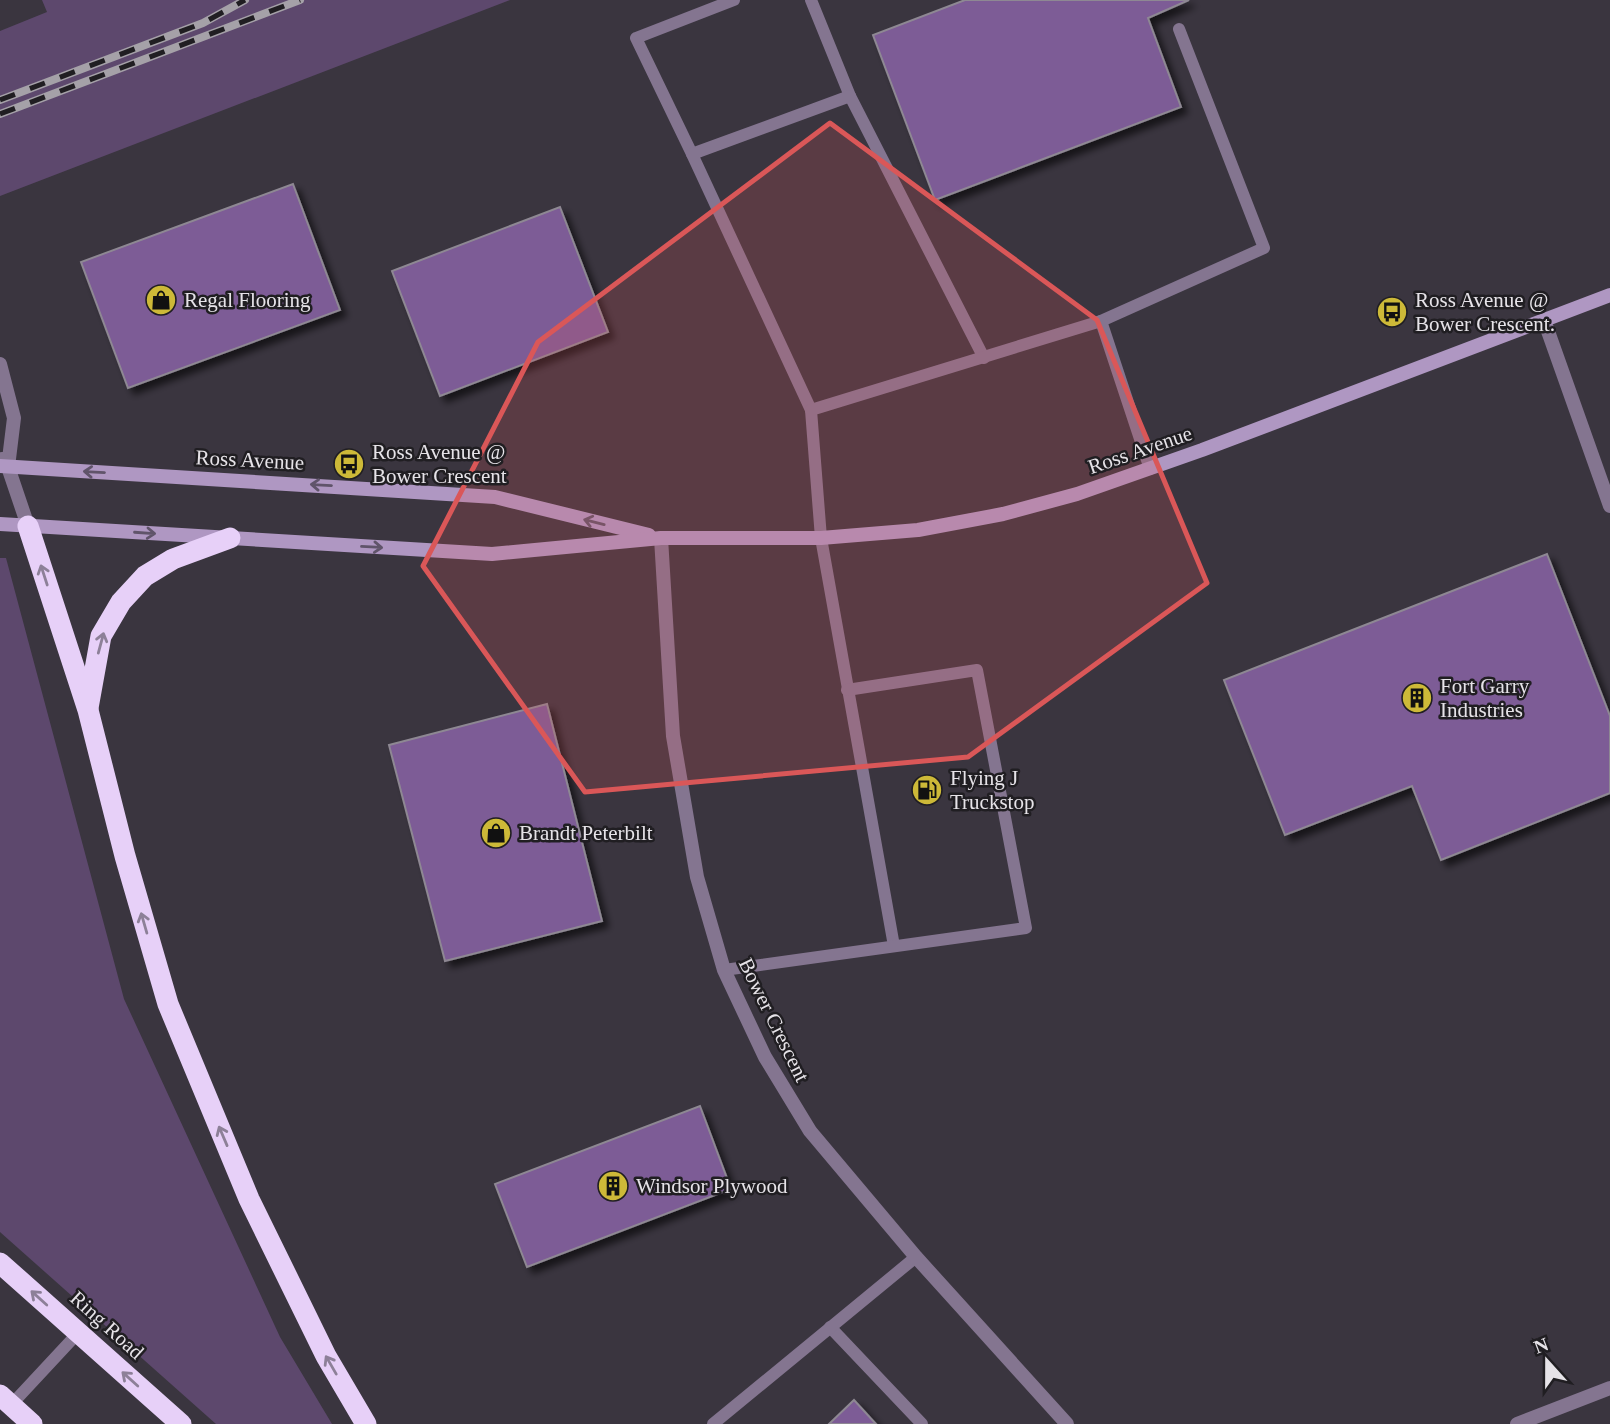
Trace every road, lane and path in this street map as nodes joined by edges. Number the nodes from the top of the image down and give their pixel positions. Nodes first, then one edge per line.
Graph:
1 (734, 0) edge
2 (811, 0) edge
3 (1179, 29) dead end
4 (850, 96) junction
5 (692, 154) junction
6 (1610, 295) edge
7 (1544, 320) junction
8 (1101, 321) junction
9 (984, 358) junction
10 (0, 364) edge
11 (811, 410) junction
12 (3, 463) edge
13 (1150, 469) junction
14 (1610, 506) edge
15 (0, 524) edge
16 (28, 526) junction
17 (230, 538) junction
18 (661, 538) junction
19 (821, 538) junction
20 (848, 690) junction
21 (88, 710) junction
22 (894, 946) junction
23 (724, 970) junction
24 (916, 1257) junction
25 (0, 1263) edge
26 (830, 1327) junction
27 (78, 1333) junction
28 (1610, 1388) edge
29 (5, 1400) edge
30 (32, 1424) edge
31 (181, 1424) edge
32 (366, 1424) edge
33 (713, 1424) edge
34 (922, 1424) edge
35 (1067, 1424) edge
36 (1517, 1424) edge

1 - 5 lane
2 - 4 lane
3 - 8 lane
4 - 5 lane
4 - 9 lane
5 - 11 lane
6 - 7 main road, Ross Avenue
7 - 13 main road, Ross Avenue
7 - 14 street
8 - 9 lane
8 - 13 lane
9 - 11 lane
10 - 12 street
11 - 19 lane
12 - 16 street
18 -> 12 main road, Ross Avenue
13 - 19 main road, Ross Avenue
15 - 16 main road, Ross Avenue
16 -> 17 main road, Ross Avenue
21 -> 16 highway
17 -> 18 main road, Ross Avenue
21 -> 17 highway
18 - 19 main road, Ross Avenue
18 - 23 street, Bower Crescent
19 - 20 lane
20 - 22 lane
20 - 22 lane
32 -> 21 highway
22 - 23 lane
23 - 24 street, Bower Crescent
24 - 26 lane
24 - 35 street, Bower Crescent
27 -> 25 highway, Ring Road
26 - 33 lane
26 - 34 lane
27 - 29 lane
31 -> 27 highway, Ring Road
28 - 36 street
29 - 30 highway

